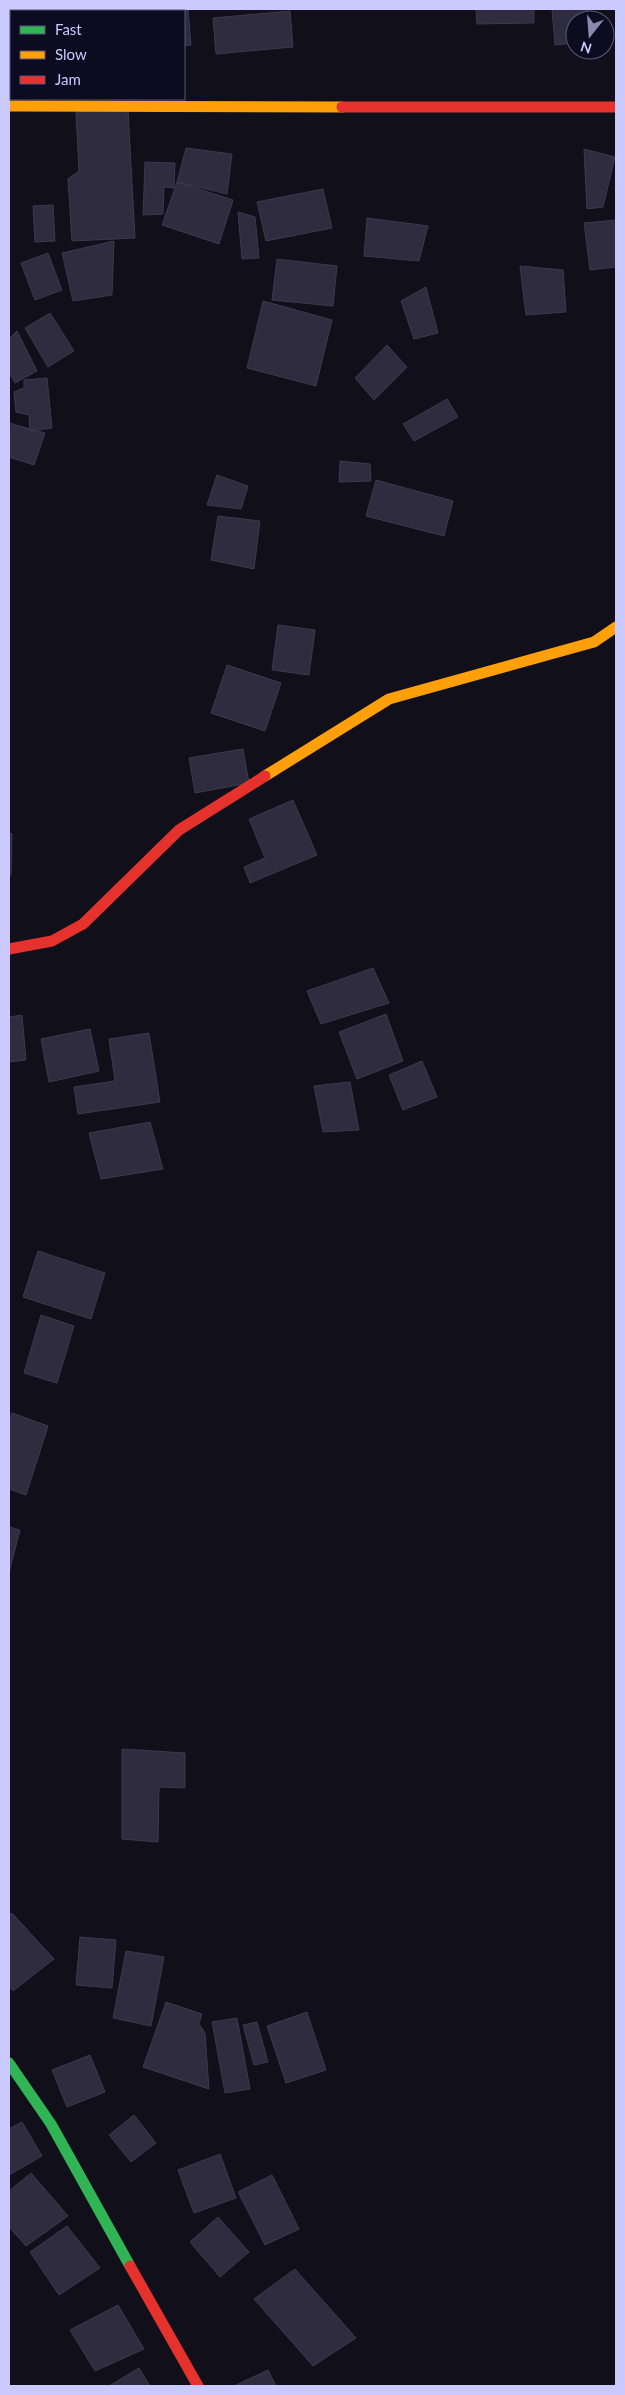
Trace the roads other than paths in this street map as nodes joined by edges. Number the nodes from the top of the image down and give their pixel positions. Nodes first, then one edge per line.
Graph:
1 (9, 106) edge
2 (616, 107) edge
3 (616, 627) edge
4 (9, 950) edge
5 (9, 2064) edge
6 (198, 2386) edge

1 - 2 street
3 - 4 street
5 - 6 street

